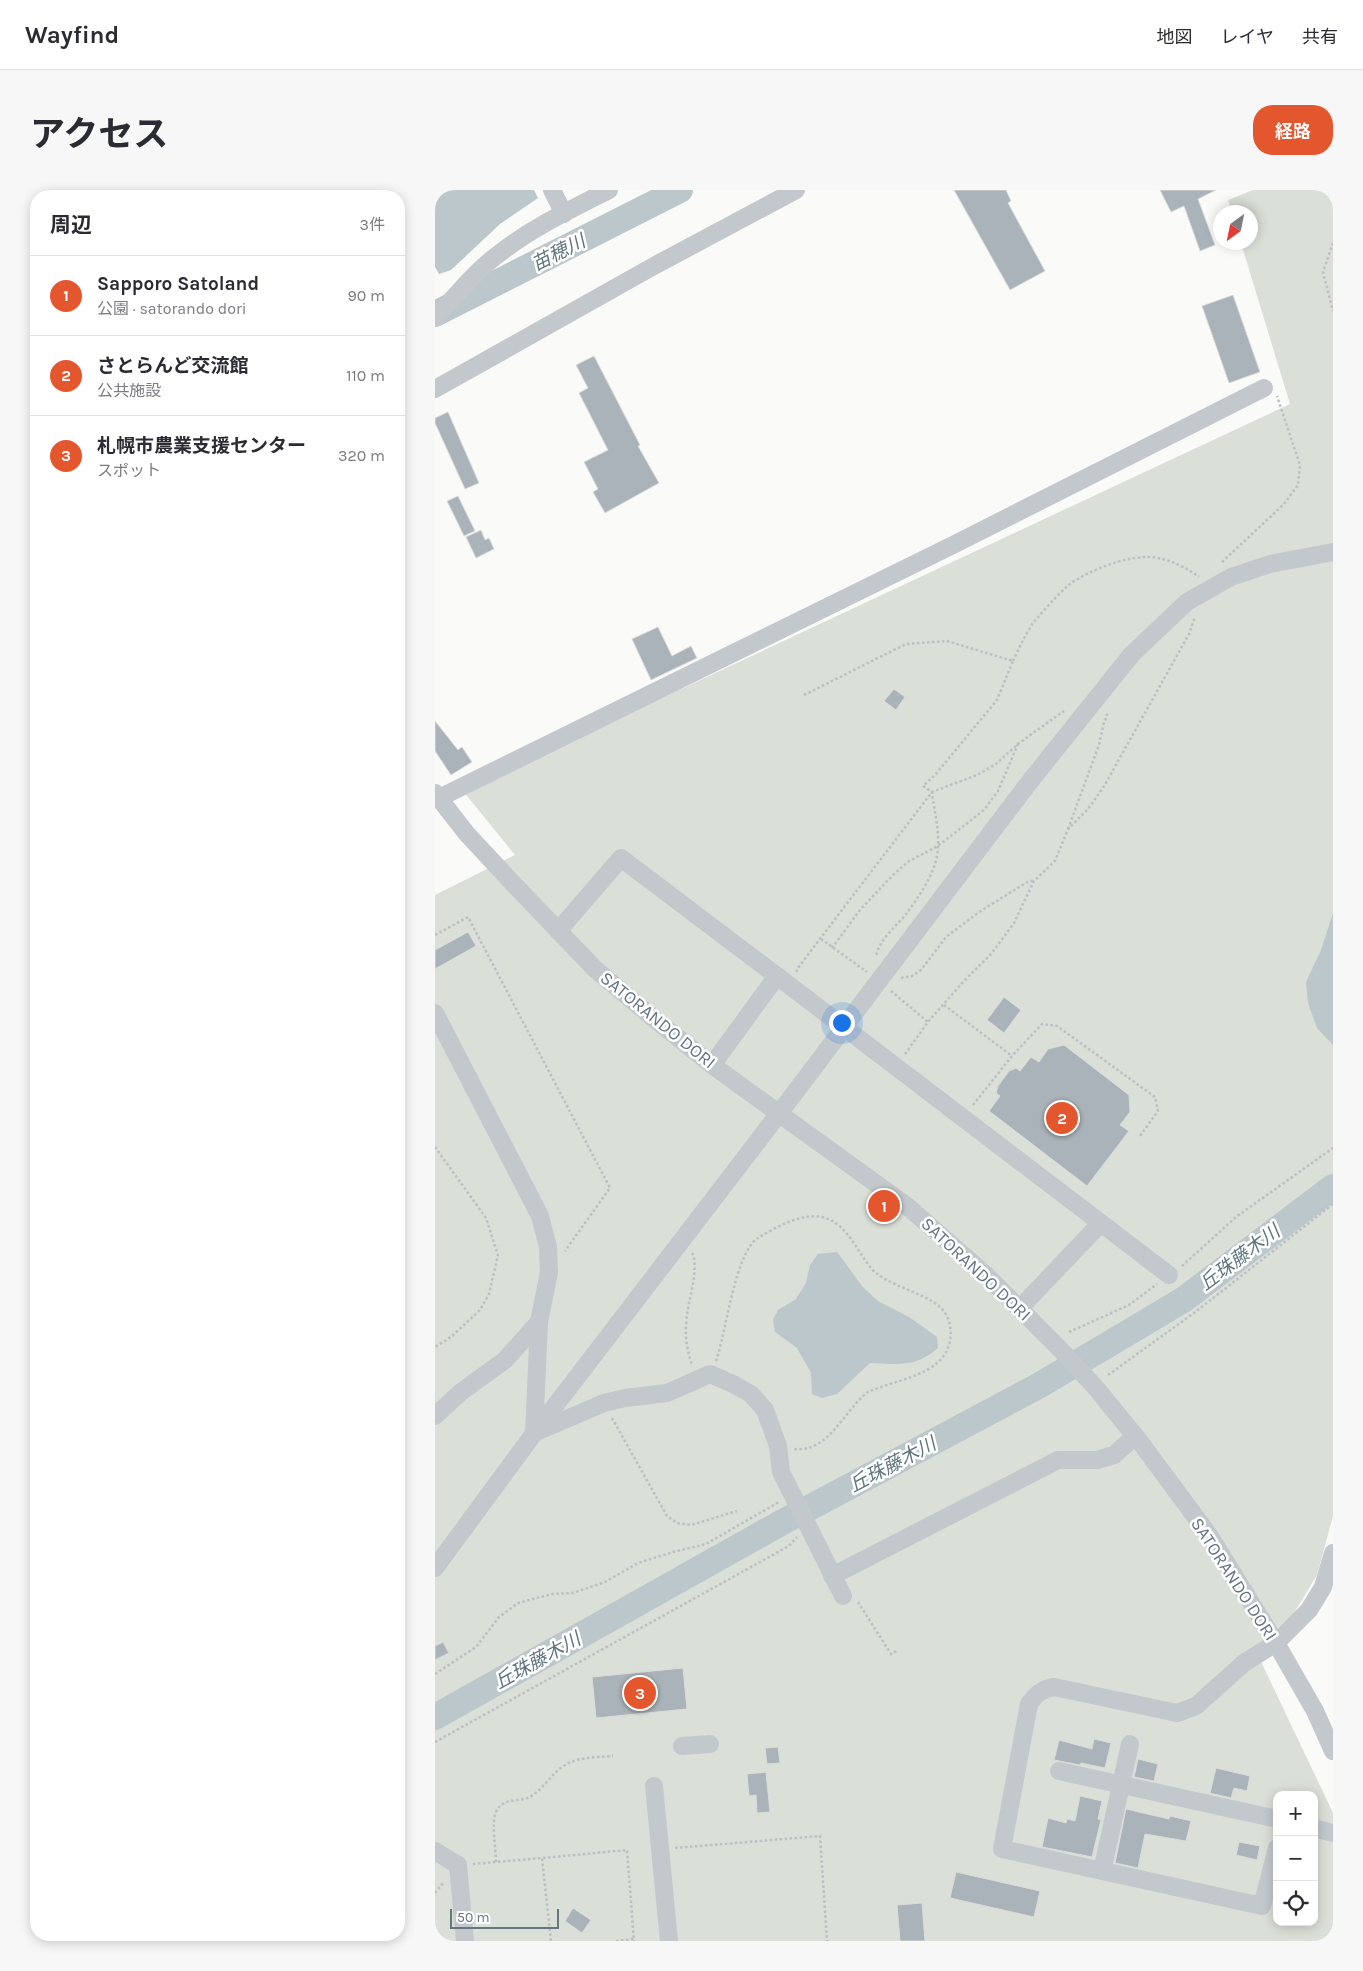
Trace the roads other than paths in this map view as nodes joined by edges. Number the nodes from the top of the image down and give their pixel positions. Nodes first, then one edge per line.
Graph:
1 (552, 190) edge
2 (609, 190) edge
3 (796, 190) edge
4 (564, 214) junction
5 (435, 318) edge
6 (435, 389) edge
7 (1270, 392) road end
8 (1333, 552) edge
9 (437, 795) edge
10 (559, 931) junction
11 (777, 976) junction
12 (435, 1013) edge
13 (712, 1065) junction
14 (1100, 1224) junction
15 (1169, 1276) road end
16 (1020, 1308) junction
17 (539, 1322) junction
18 (435, 1416) edge
19 (535, 1433) junction
20 (1135, 1436) junction
21 (1333, 1553) edge
22 (437, 1561) edge
23 (832, 1576) junction
24 (843, 1596) road end
25 (1276, 1643) junction
26 (710, 1744) dead end
27 (1130, 1744) dead end
28 (682, 1746) dead end
29 (1333, 1751) edge
30 (1059, 1771) dead end
31 (1120, 1785) junction
32 (654, 1786) dead end
33 (1273, 1818) edge
34 (1318, 1829) edge
35 (1333, 1833) edge
36 (435, 1851) edge
37 (1273, 1863) edge
38 (1102, 1871) junction
39 (465, 1941) edge
40 (669, 1941) edge

1 - 4 street
2 - 4 street
3 - 6 street
4 - 5 street
7 - 9 street
8 - 19 street, bridge
9 - 10 street, SATORANDO DORI
10 - 11 street
10 - 13 street, SATORANDO DORI
11 - 13 street
11 - 14 street
12 - 17 street
13 - 16 street, SATORANDO DORI
14 - 15 street
14 - 16 street
16 - 20 street, SATORANDO DORI
17 - 18 street
17 - 19 street
19 - 22 street
19 - 23 street
20 - 23 street
20 - 25 street, SATORANDO DORI
21 - 25 street
23 - 24 street
25 - 29 street, SATORANDO DORI
25 - 38 street
26 - 28 street
27 - 31 street
30 - 31 street
31 - 33 street
31 - 38 street
32 - 40 street
34 - 35 street
36 - 39 street
37 - 38 street

